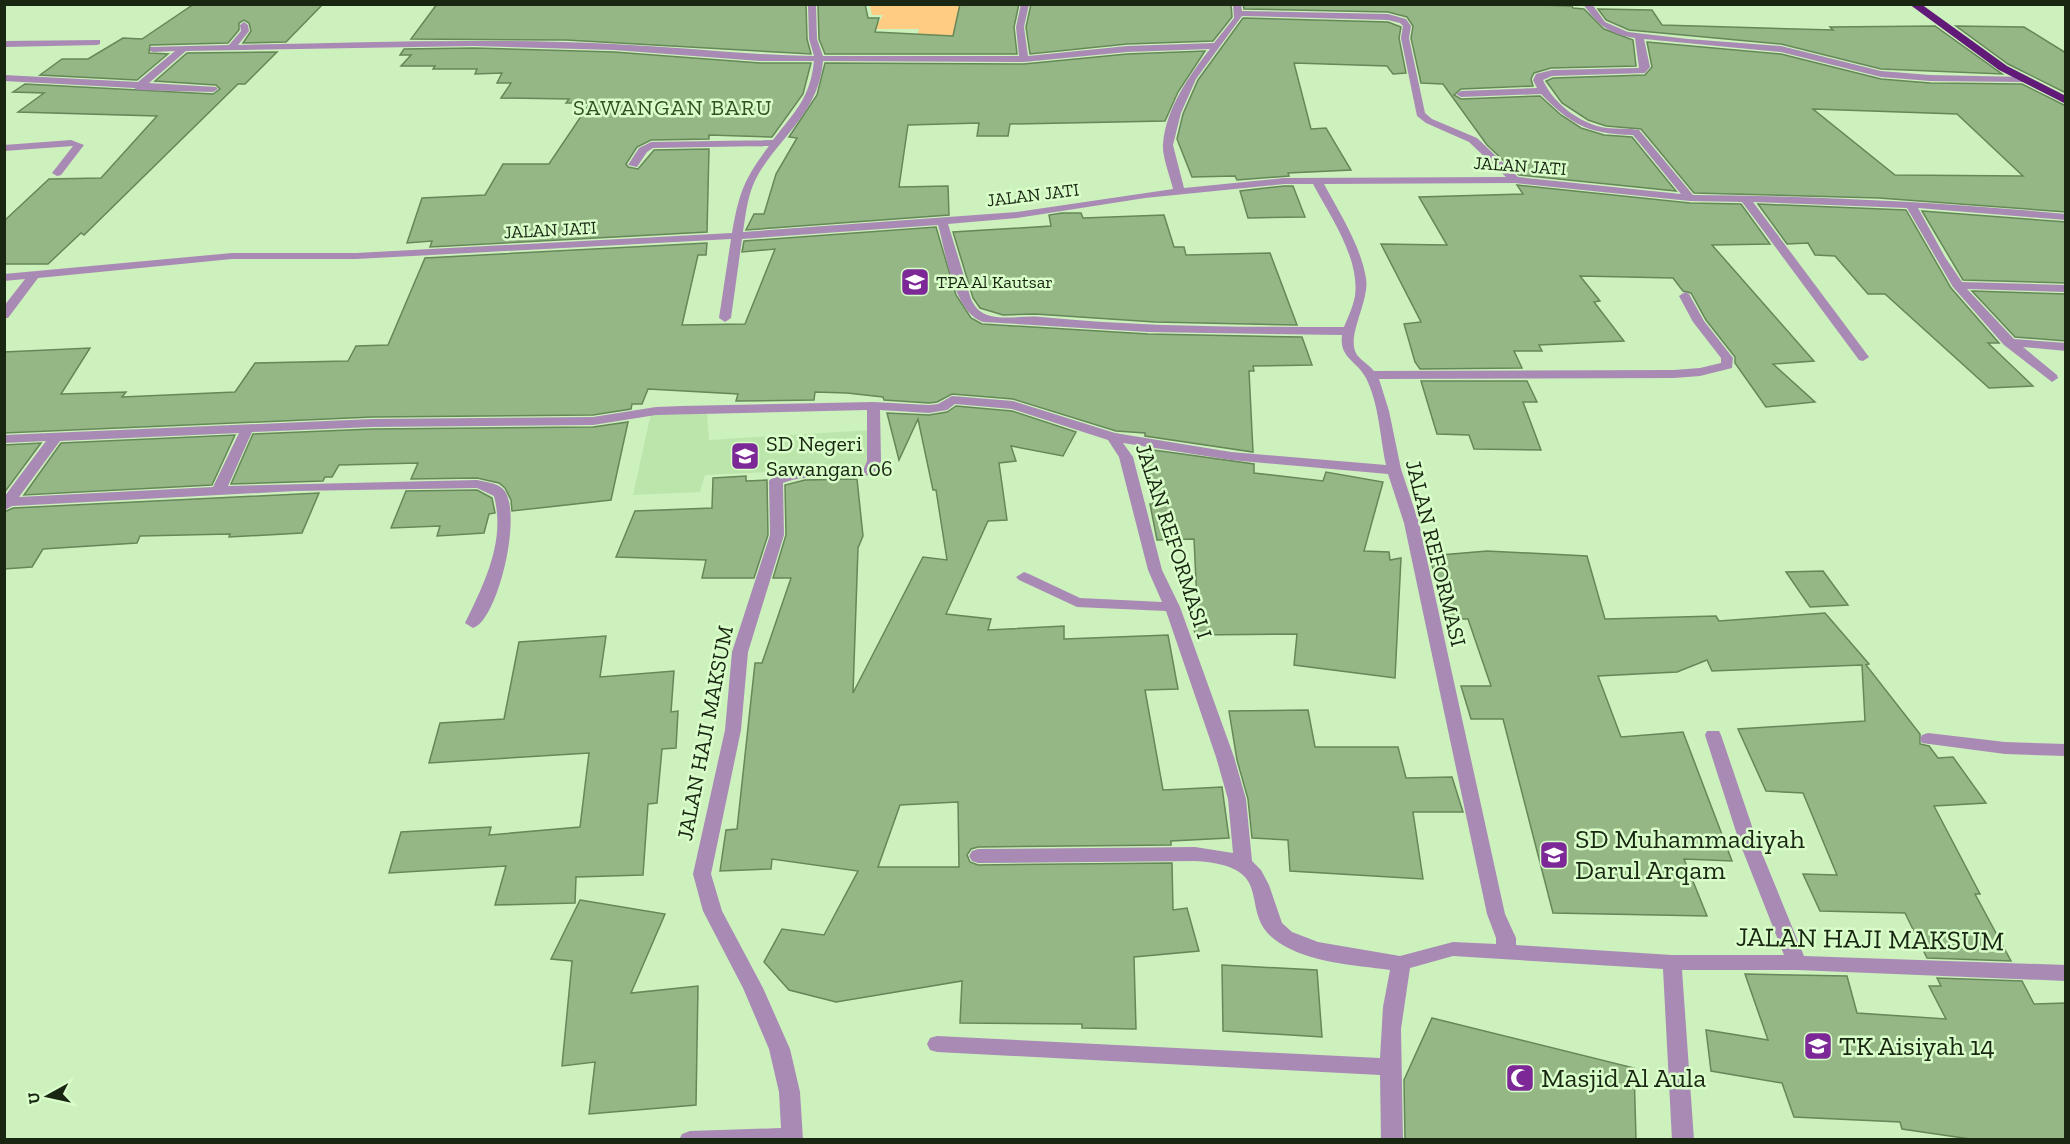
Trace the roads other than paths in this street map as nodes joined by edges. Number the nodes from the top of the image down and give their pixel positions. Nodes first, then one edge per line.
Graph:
1 (812, 4) edge
2 (1025, 4) edge
3 (1587, 4) edge
4 (1914, 4) edge
5 (1238, 9) edge
6 (244, 25) dead end
7 (1639, 36) junction
8 (97, 42) dead end
9 (4, 44) edge
10 (232, 46) junction
11 (1216, 46) junction
12 (184, 48) junction
13 (153, 49) dead end
14 (819, 58) junction
15 (1024, 59) junction
16 (4, 78) edge
17 (2022, 79) junction
18 (138, 87) junction
19 (213, 89) dead end
20 (1544, 91) junction
21 (1461, 94) dead end
22 (2066, 101) edge
23 (776, 144) junction
24 (4, 148) edge
25 (633, 165) dead end
26 (57, 173) dead end
27 (1515, 180) junction
28 (1317, 181) junction
29 (1179, 191) junction
30 (1690, 198) junction
31 (1745, 198) junction
32 (1911, 205) junction
33 (2066, 217) edge
34 (942, 221) junction
35 (736, 237) junction
36 (34, 276) junction
37 (4, 278) edge
38 (1957, 285) junction
39 (2066, 289) edge
40 (1685, 296) dead end
41 (4, 315) edge
42 (725, 318) dead end
43 (1348, 331) junction
44 (2008, 342) junction
45 (2066, 347) edge
46 (1863, 357) dead end
47 (1371, 375) junction
48 (2052, 378) dead end
49 (873, 406) junction
50 (247, 429) junction
51 (57, 436) junction
52 (1113, 437) junction
53 (4, 439) edge
54 (1394, 470) junction
55 (219, 490) junction
56 (7, 505) edge
57 (1024, 577) dead end
58 (1172, 608) junction
59 (473, 623) dead end
60 (1713, 735) dead end
61 (1928, 739) dead end
62 (2066, 750) edge
63 (978, 856) dead end
64 (1243, 862) junction
65 (1506, 950) junction
66 (1672, 963) junction
67 (1797, 963) junction
68 (1401, 964) junction
69 (2066, 973) edge
70 (937, 1044) dead end
71 (1389, 1067) junction
72 (792, 1138) edge
73 (690, 1140) edge
74 (1392, 1140) edge
75 (1683, 1140) edge

1 - 14 street
2 - 15 street
3 - 7 street
4 - 17 highway
5 - 11 street
5 - 27 street
6 - 10 street
7 - 17 street
7 - 20 street
8 - 9 street
10 - 12 street
10 - 14 street
11 - 15 street
11 - 29 street
12 - 13 street
12 - 18 street
14 - 15 street
14 - 23 street
16 - 18 street
17 - 22 highway
18 - 19 street
20 - 21 street
20 - 30 street
23 - 25 street
23 - 35 street
24 - 26 street
27 - 28 street, JALAN JATI
27 - 30 street, JALAN JATI
28 - 29 street, JALAN JATI
28 - 43 street
29 - 34 street, JALAN JATI
30 - 31 street, JALAN JATI
31 - 32 street, JALAN JATI
31 - 46 street
32 - 33 street, JALAN JATI
32 - 38 street
34 - 35 street, JALAN JATI
34 - 43 street
35 - 36 street, JALAN JATI
35 - 42 street
36 - 37 street, JALAN JATI
36 - 41 street
38 - 39 street
38 - 44 street
40 - 47 street
43 - 47 street, JALAN REFORMASI
44 - 45 street
44 - 48 street
47 - 54 street, JALAN REFORMASI
49 - 50 street
49 - 52 street
49 - 72 street, JALAN HAJI MAKSUM
50 - 51 street
50 - 55 street
51 - 53 street
51 - 56 street
52 - 54 street, JALAN REFORMASI I
52 - 58 street, JALAN REFORMASI I
54 - 65 street, JALAN REFORMASI
55 - 56 street
55 - 59 street
57 - 58 street
58 - 64 street, JALAN REFORMASI I
60 - 67 street
61 - 62 street
63 - 64 street
64 - 68 street
65 - 66 street, JALAN HAJI MAKSUM
65 - 68 street, JALAN HAJI MAKSUM
66 - 67 street, JALAN HAJI MAKSUM
66 - 75 street
67 - 69 street, JALAN HAJI MAKSUM
68 - 71 street
70 - 71 street
71 - 74 street
72 - 73 street

